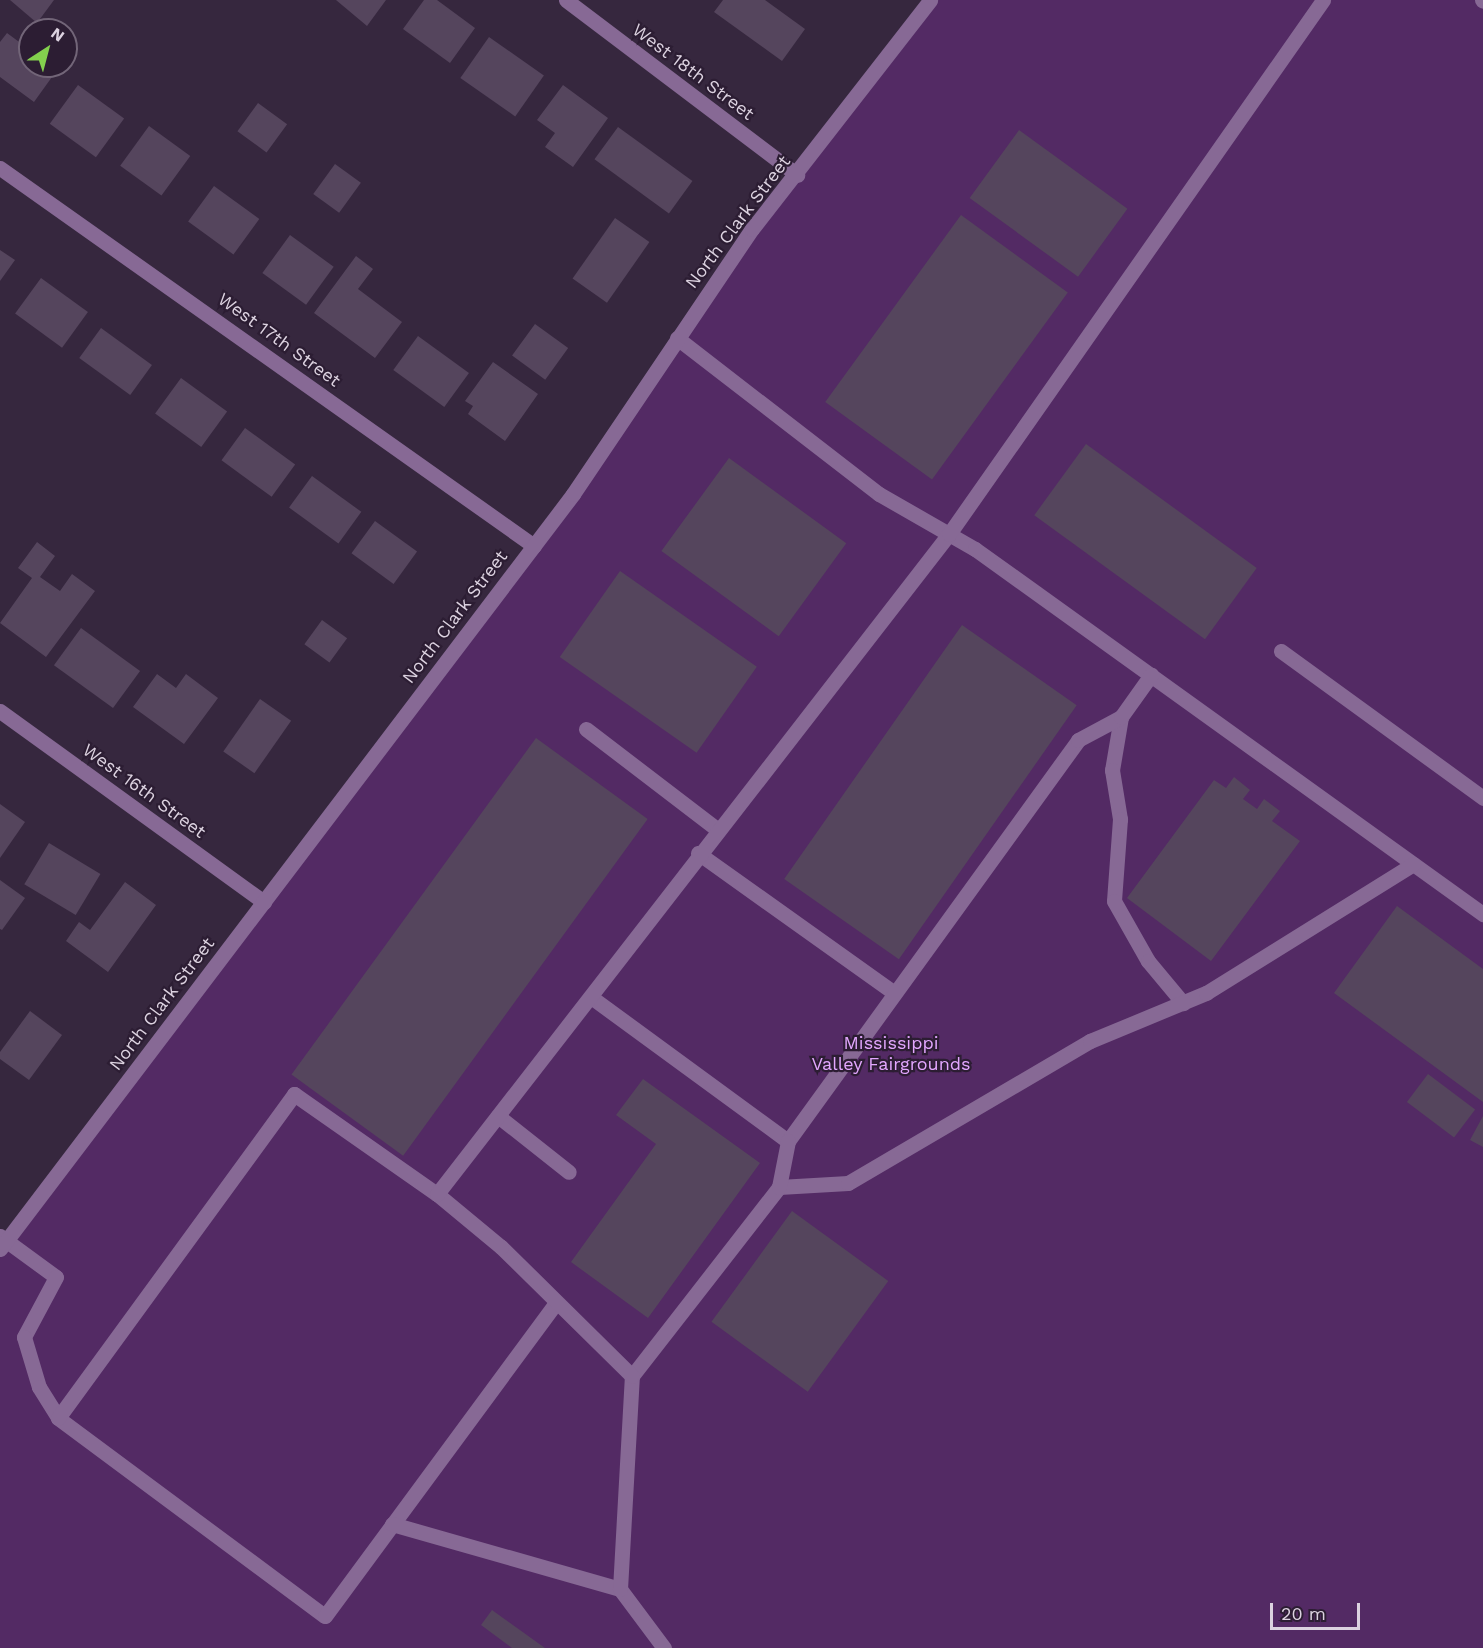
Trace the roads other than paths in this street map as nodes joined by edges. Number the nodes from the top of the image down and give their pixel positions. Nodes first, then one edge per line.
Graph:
1 (566, 0) edge
2 (930, 0) edge
3 (1323, 0) edge
4 (0, 168) edge
5 (797, 175) junction
6 (677, 338) junction
7 (949, 534) junction
8 (534, 546) junction
9 (1281, 651) dead end
10 (1151, 675) junction
11 (0, 711) edge
12 (1121, 717) junction
13 (586, 729) dead end
14 (1483, 798) edge
15 (717, 829) junction
16 (698, 853) junction
17 (1413, 864) junction
18 (264, 902) junction
19 (1483, 914) edge
20 (894, 993) junction
21 (591, 997) junction
22 (1183, 1003) junction
23 (498, 1116) junction
24 (788, 1142) junction
25 (569, 1172) dead end
26 (779, 1187) junction
27 (437, 1194) junction
28 (2, 1242) edge
29 (555, 1304) junction
30 (632, 1376) junction
31 (58, 1418) junction
32 (392, 1524) junction
33 (620, 1589) junction
34 (664, 1648) edge

1 - 5 street, West 18th Street
2 - 5 street, North Clark Street
3 - 7 street
4 - 8 street, West 17th Street
5 - 6 street, North Clark Street
6 - 7 street
6 - 8 street, North Clark Street
7 - 10 street
7 - 15 street
8 - 18 street, North Clark Street
9 - 14 street
10 - 12 street
10 - 17 street
11 - 18 street, West 16th Street
12 - 20 street
12 - 22 street
13 - 15 street
15 - 16 street
16 - 20 street
16 - 21 street
17 - 19 street
17 - 22 street
18 - 28 street, North Clark Street
20 - 24 street
21 - 23 street
21 - 24 street
22 - 26 street
23 - 25 street
23 - 27 street
24 - 26 street
26 - 30 street
27 - 29 street
27 - 31 street
28 - 31 street
29 - 30 street
29 - 32 street
30 - 33 street
31 - 32 street
32 - 33 street
33 - 34 street

